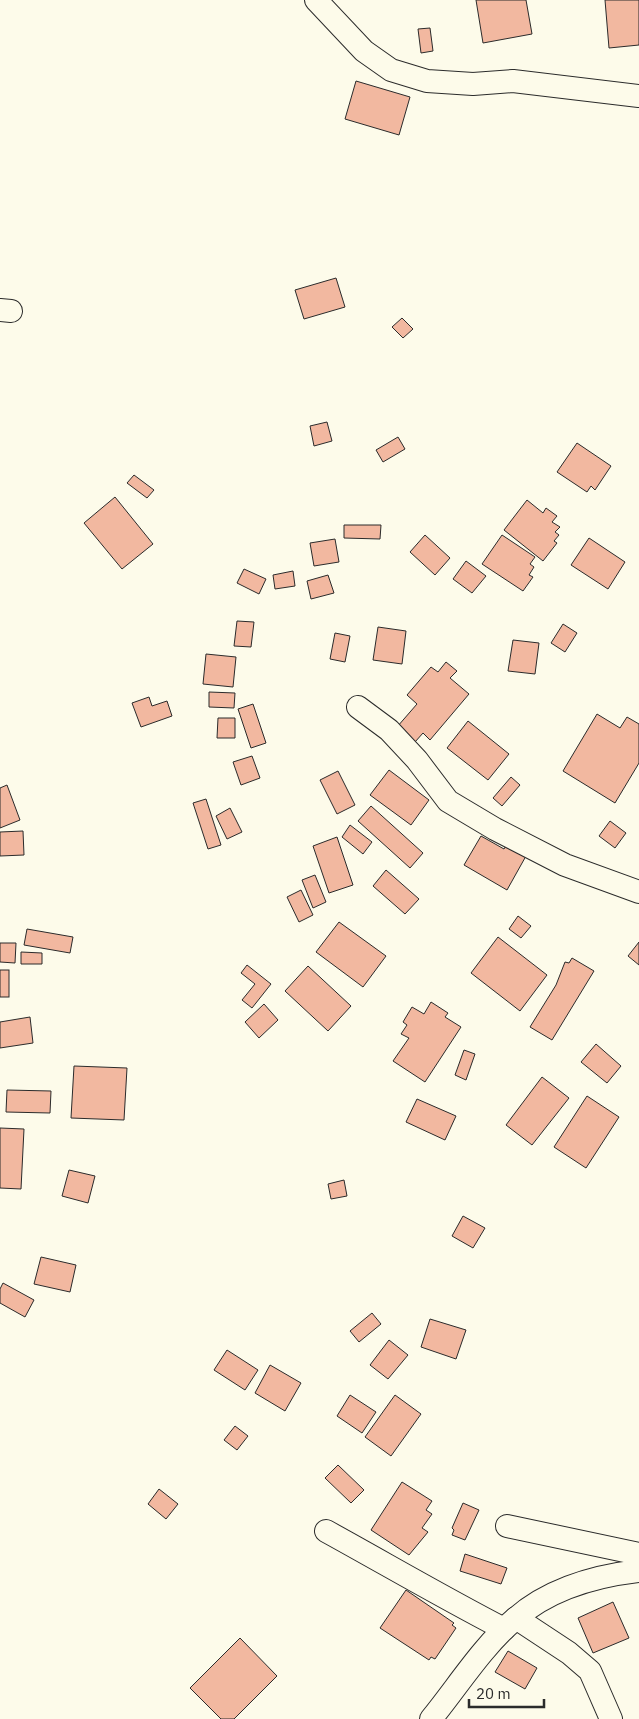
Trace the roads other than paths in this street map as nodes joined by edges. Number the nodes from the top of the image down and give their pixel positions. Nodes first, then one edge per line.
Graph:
1 (316, 0) edge
2 (639, 96) edge
3 (358, 707) dead end
4 (639, 892) edge
5 (507, 1526) dead end
6 (326, 1531) dead end
7 (639, 1554) edge
8 (639, 1571) edge
9 (510, 1623) junction
10 (431, 1719) edge
11 (611, 1719) edge

1 - 2 street
3 - 4 street
5 - 7 street
6 - 9 street
8 - 9 street
9 - 10 street
9 - 11 street

